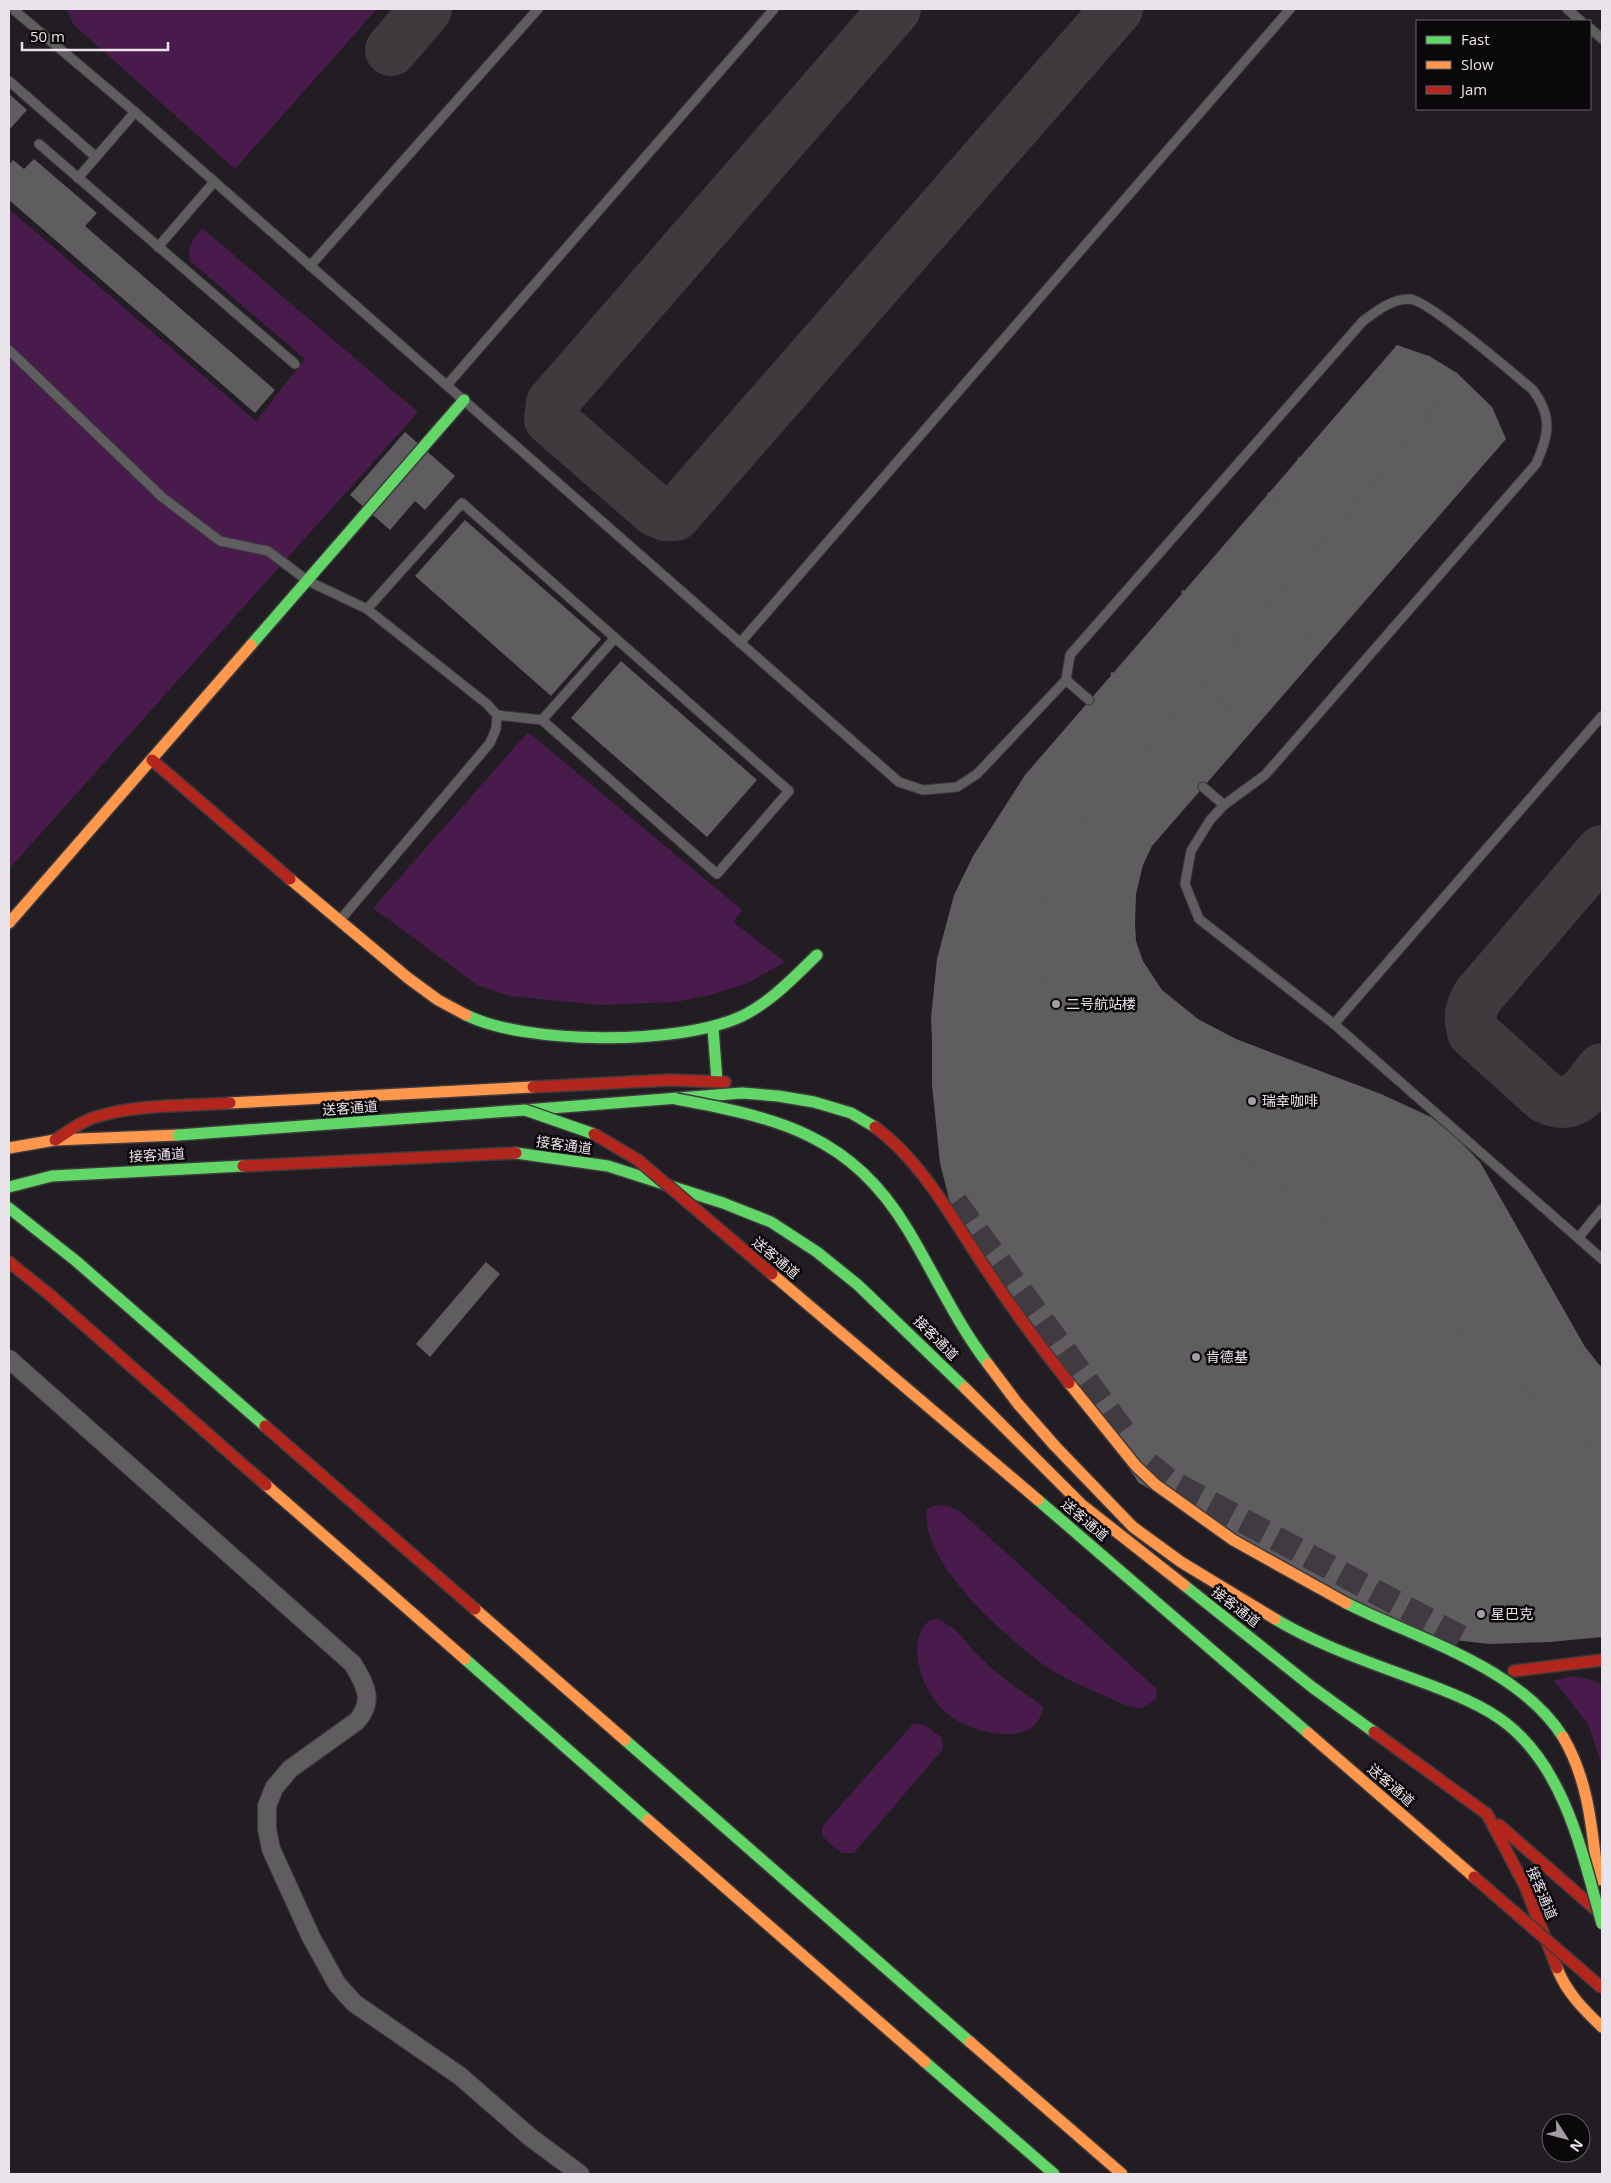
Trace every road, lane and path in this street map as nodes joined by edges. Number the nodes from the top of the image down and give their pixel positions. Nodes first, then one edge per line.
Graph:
1 (538, 9) edge
2 (774, 9) edge
3 (1290, 9) edge
4 (1567, 9) edge
5 (13, 11) edge
6 (1580, 20) edge
7 (1591, 29) edge
8 (1602, 39) edge
9 (9, 81) edge
10 (135, 112) junction
11 (39, 144) dead end
12 (96, 157) junction
13 (78, 178) junction
14 (214, 182) junction
15 (158, 247) junction
16 (310, 266) junction
17 (9, 350) edge
18 (1429, 356) dead end
19 (295, 364) dead end
20 (1457, 373) dead end
21 (447, 386) junction
22 (464, 400) junction
23 (1492, 407) dead end
24 (1424, 424) junction
25 (1408, 442) dead end
26 (1298, 458) dead end
27 (1463, 487) dead end
28 (1268, 493) dead end
29 (1354, 505) dead end
30 (1346, 514) dead end
31 (1324, 540) dead end
32 (1402, 558) dead end
33 (308, 581) junction
34 (1182, 592) dead end
35 (1268, 606) dead end
36 (367, 609) junction
37 (615, 638) junction
38 (1239, 640) dead end
39 (740, 643) junction
40 (1323, 650) dead end
41 (1111, 673) dead end
42 (1066, 680) junction
43 (1202, 683) dead end
44 (1089, 700) dead end
45 (497, 715) junction
46 (1174, 716) dead end
47 (1602, 716) edge
48 (542, 720) junction
49 (1253, 731) dead end
50 (152, 760) junction
51 (1203, 787) dead end
52 (1224, 804) junction
53 (339, 921) junction
54 (9, 923) edge
55 (817, 955) dead end
56 (1334, 1024) junction
57 (713, 1028) junction
58 (717, 1081) junction
59 (676, 1100) junction
60 (525, 1110) junction
61 (54, 1140) junction
62 (9, 1148) edge
63 (9, 1187) edge
64 (947, 1192) tunnel mouth
65 (9, 1208) edge
66 (1602, 1210) edge
67 (1579, 1237) junction
68 (1602, 1259) edge
69 (9, 1262) edge
70 (9, 1359) edge
71 (1602, 1660) edge
72 (1530, 1683) dead end
73 (1566, 1722) dead end
74 (1600, 1808) dead end
75 (1487, 1814) junction
76 (1602, 1915) edge
77 (1602, 1924) edge
78 (1602, 1988) edge
79 (1602, 2027) edge
80 (580, 2174) edge
81 (1054, 2174) edge
82 (1122, 2174) edge

1 - 16 lane
2 - 21 lane
3 - 39 lane
4 - 6 lane
5 - 10 lane
7 - 8 lane
9 - 12 lane
10 - 12 lane
10 - 14 lane
11 - 13 lane
12 - 13 lane
13 - 15 lane
14 - 15 lane
14 - 16 lane
15 - 19 lane
16 - 21 lane
17 - 33 lane
18 - 24 path
20 - 24 path
21 - 22 lane
22 - 33 main road
22 - 39 lane
23 - 24 path
25 - 27 path
26 - 29 path
28 - 31 path
30 - 32 path
33 - 36 lane
33 - 50 main road
34 - 38 path
35 - 40 path
36 - 37 lane
36 - 45 lane
37 - 48 lane
37 - 48 lane
39 - 42 lane
41 - 46 path
42 - 44 lane
42 - 52 lane
43 - 49 path
45 - 48 lane
45 - 53 lane
47 - 56 lane
50 - 53 main road
50 - 54 main road
51 - 52 lane
52 - 56 lane
53 - 57 main road
55 - 57 main road
56 - 67 lane
57 - 58 main road
58 - 61 main road
58 - 64 main road
59 - 60 main road, 送客通道, bridge
59 - 76 main road, 送客通道, bridge
59 - 77 main road, 送客通道, bridge
60 - 61 main road, 送客通道, bridge
60 - 78 main road, 送客通道, bridge
61 - 62 main road
63 - 75 main road, 接客通道
65 - 82 main road
66 - 67 lane
67 - 68 lane
69 - 81 main road
70 - 80 street
71 - 72 main road
73 - 74 main road
75 - 76 main road
75 - 79 main road, 接客通道

